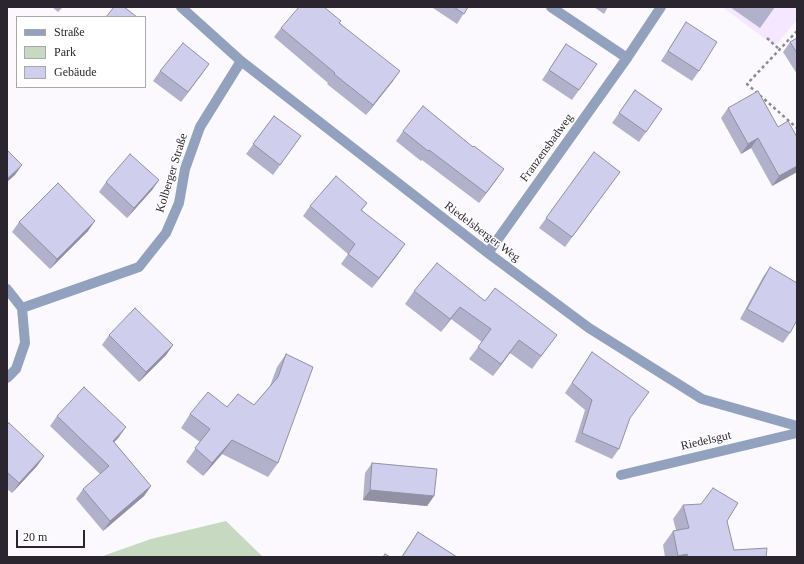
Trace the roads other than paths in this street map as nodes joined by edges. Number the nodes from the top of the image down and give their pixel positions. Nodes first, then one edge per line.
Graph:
1 (181, 7) edge
2 (551, 7) edge
3 (661, 7) edge
4 (627, 58) junction
5 (241, 61) junction
6 (488, 253) junction
7 (7, 289) edge
8 (22, 308) junction
9 (7, 378) edge
10 (797, 426) edge
11 (797, 433) edge
12 (621, 475) dead end

1 - 5 street, Riedelsberger Weg
2 - 4 street
3 - 4 street, Franzensbadweg
4 - 6 street, Franzensbadweg
5 - 6 street, Riedelsberger Weg
5 - 8 street, Kolberger Straße
6 - 10 street, Riedelsberger Weg
7 - 8 street
8 - 9 street
11 - 12 street, Riedelsgut

